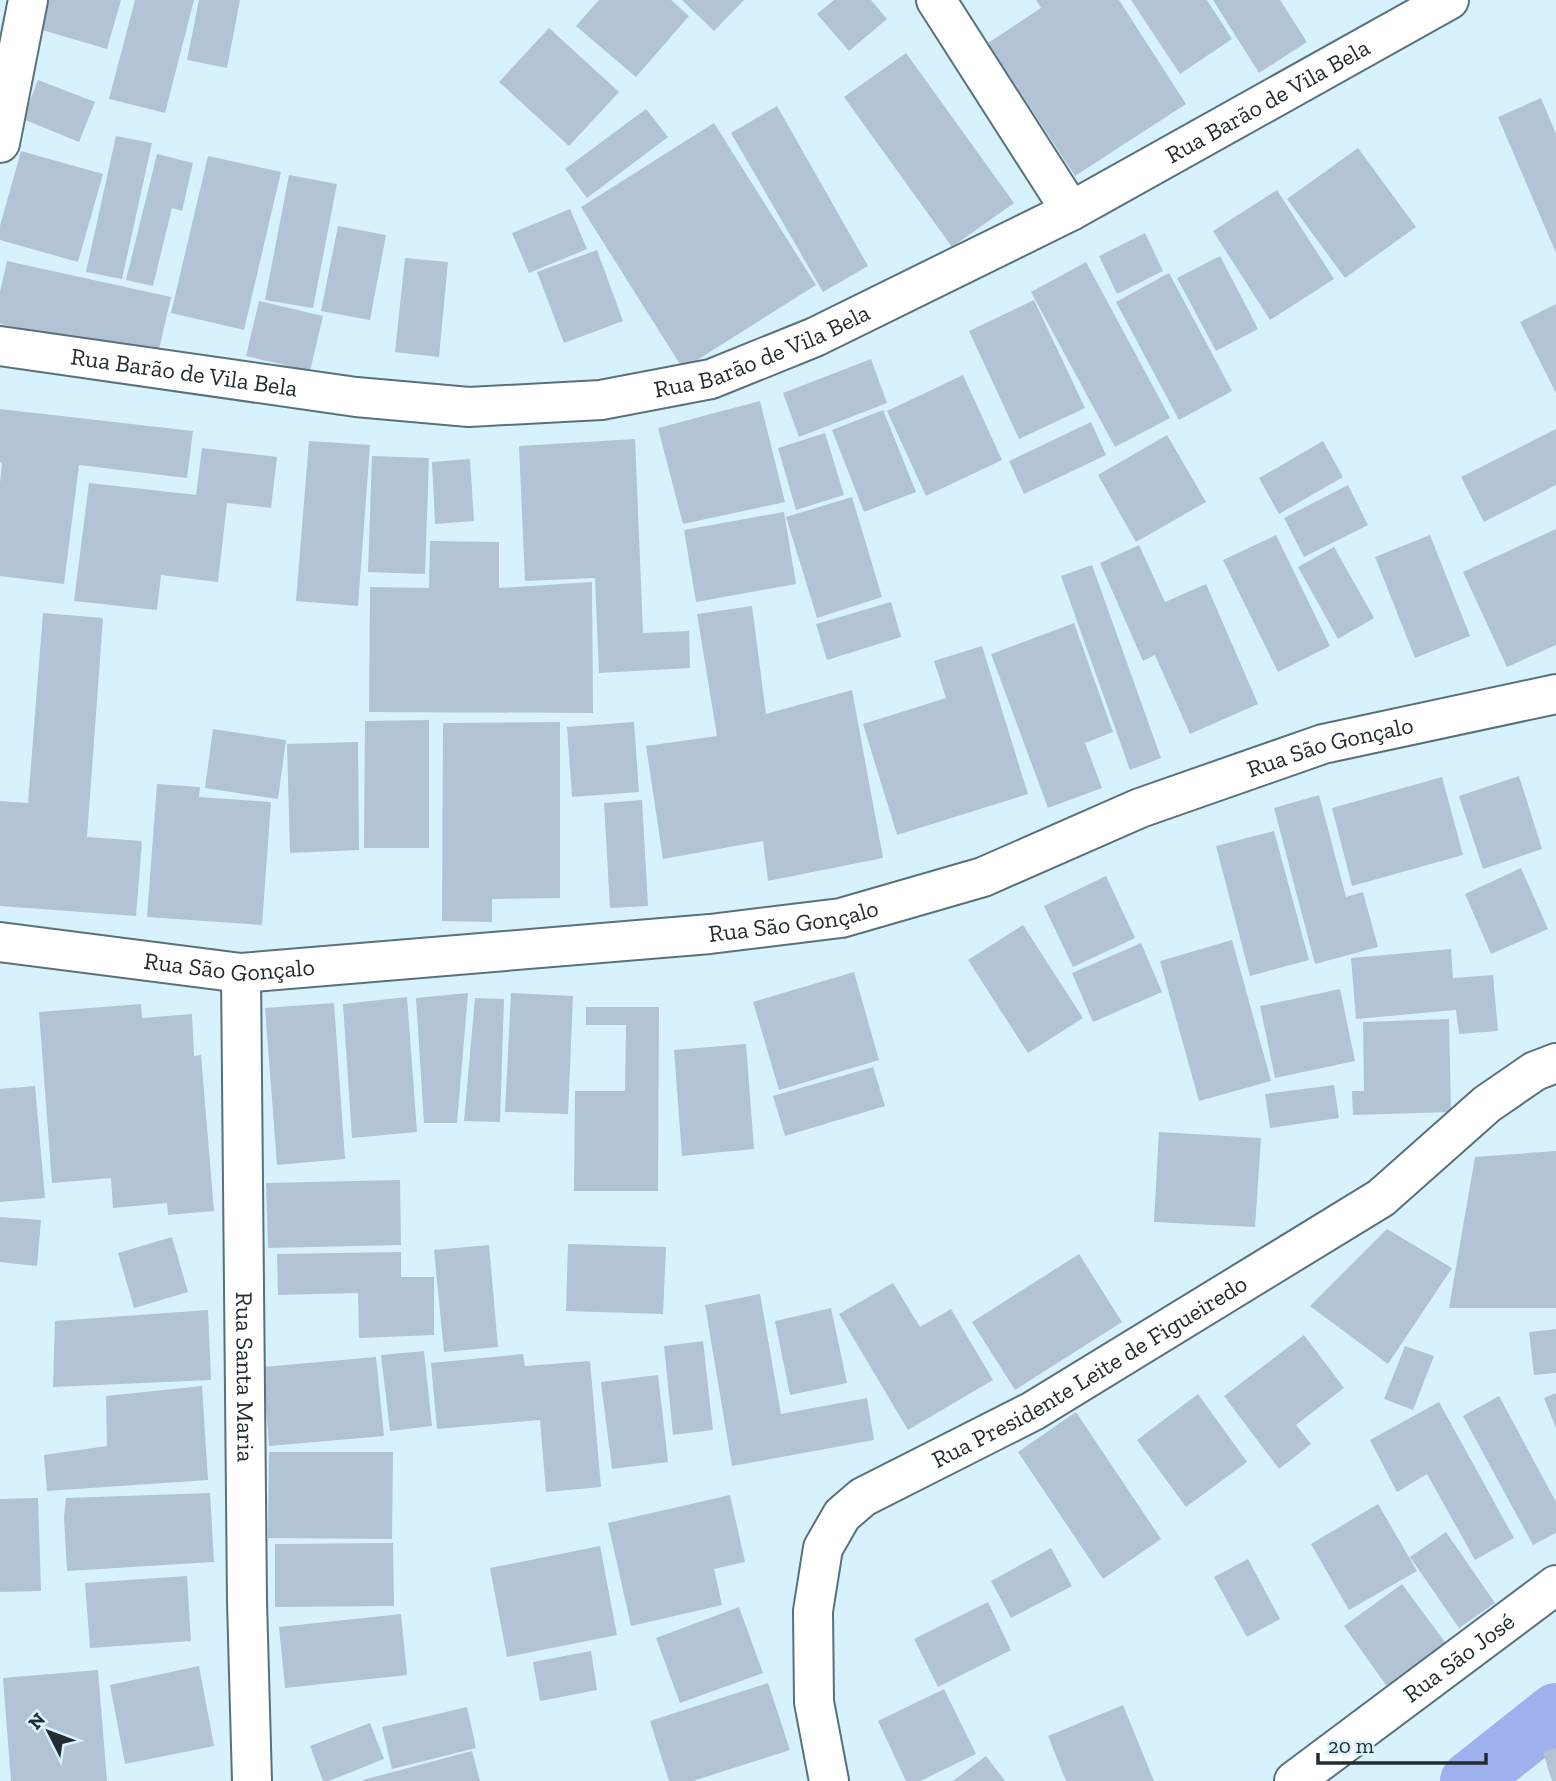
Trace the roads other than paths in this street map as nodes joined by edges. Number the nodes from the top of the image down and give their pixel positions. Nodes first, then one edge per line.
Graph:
1 (28, 0) edge
2 (936, 0) edge
3 (1449, 0) edge
4 (0, 142) edge
5 (1071, 211) junction
6 (0, 345) edge
7 (1556, 694) edge
8 (0, 942) edge
9 (240, 973) junction
10 (1556, 1063) edge
11 (1556, 1585) edge
12 (252, 1781) edge
13 (829, 1781) edge
14 (1294, 1781) edge

1 - 4 street
2 - 5 street
3 - 5 street, Rua Barão de Vila Bela
5 - 6 street, Rua Barão de Vila Bela
7 - 9 street, Rua São Gonçalo
8 - 9 street, Rua São Gonçalo
9 - 12 street, Rua Santa Maria
10 - 13 street, Rua Presidente Leite de Figueiredo
11 - 14 street, Rua São José

